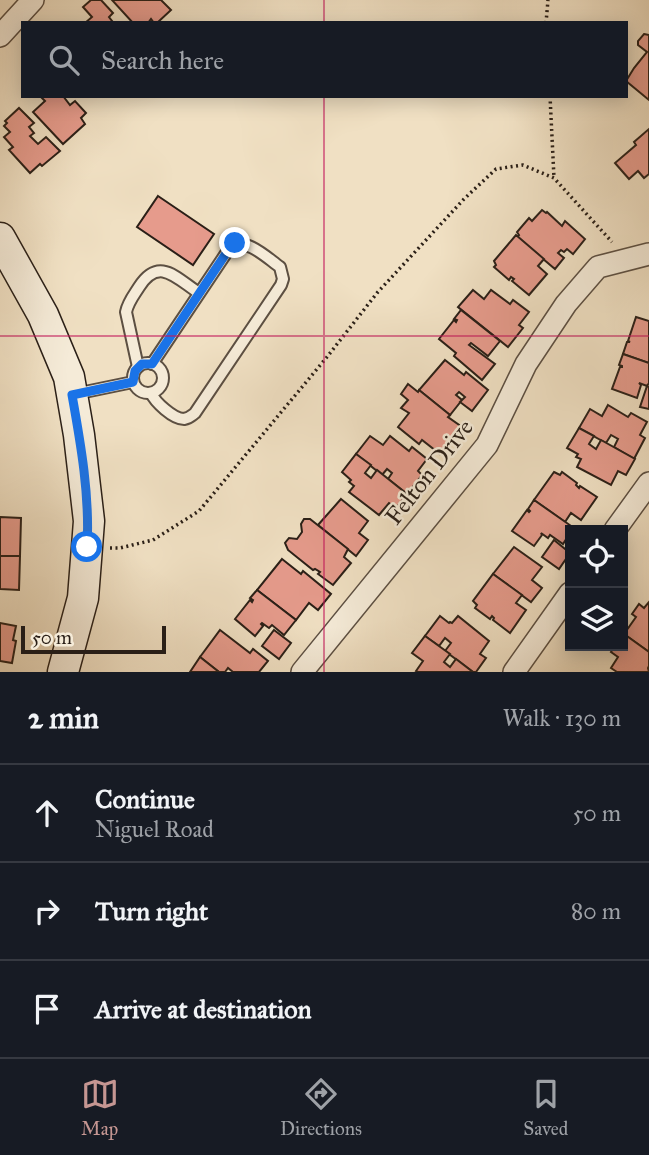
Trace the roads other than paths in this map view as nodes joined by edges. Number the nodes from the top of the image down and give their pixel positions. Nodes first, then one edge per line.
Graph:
1 (33, 0) edge
2 (0, 36) edge
3 (0, 238) edge
4 (649, 254) edge
5 (199, 293) junction
6 (152, 364) junction
7 (138, 367) junction
8 (133, 382) junction
9 (151, 393) junction
10 (72, 395) junction
11 (649, 483) edge
12 (619, 525) edge
13 (565, 600) edge
14 (63, 672) edge
15 (302, 672) edge
16 (514, 672) edge

1 - 2 street
3 - 10 main road
4 - 15 street, Felton Drive
5 - 6 lane
5 - 7 lane
5 - 9 lane
6 - 7 lane
6 - 9 lane
7 - 8 lane
8 - 9 lane
8 - 10 lane
10 - 14 main road
11 - 12 street
13 - 16 street

